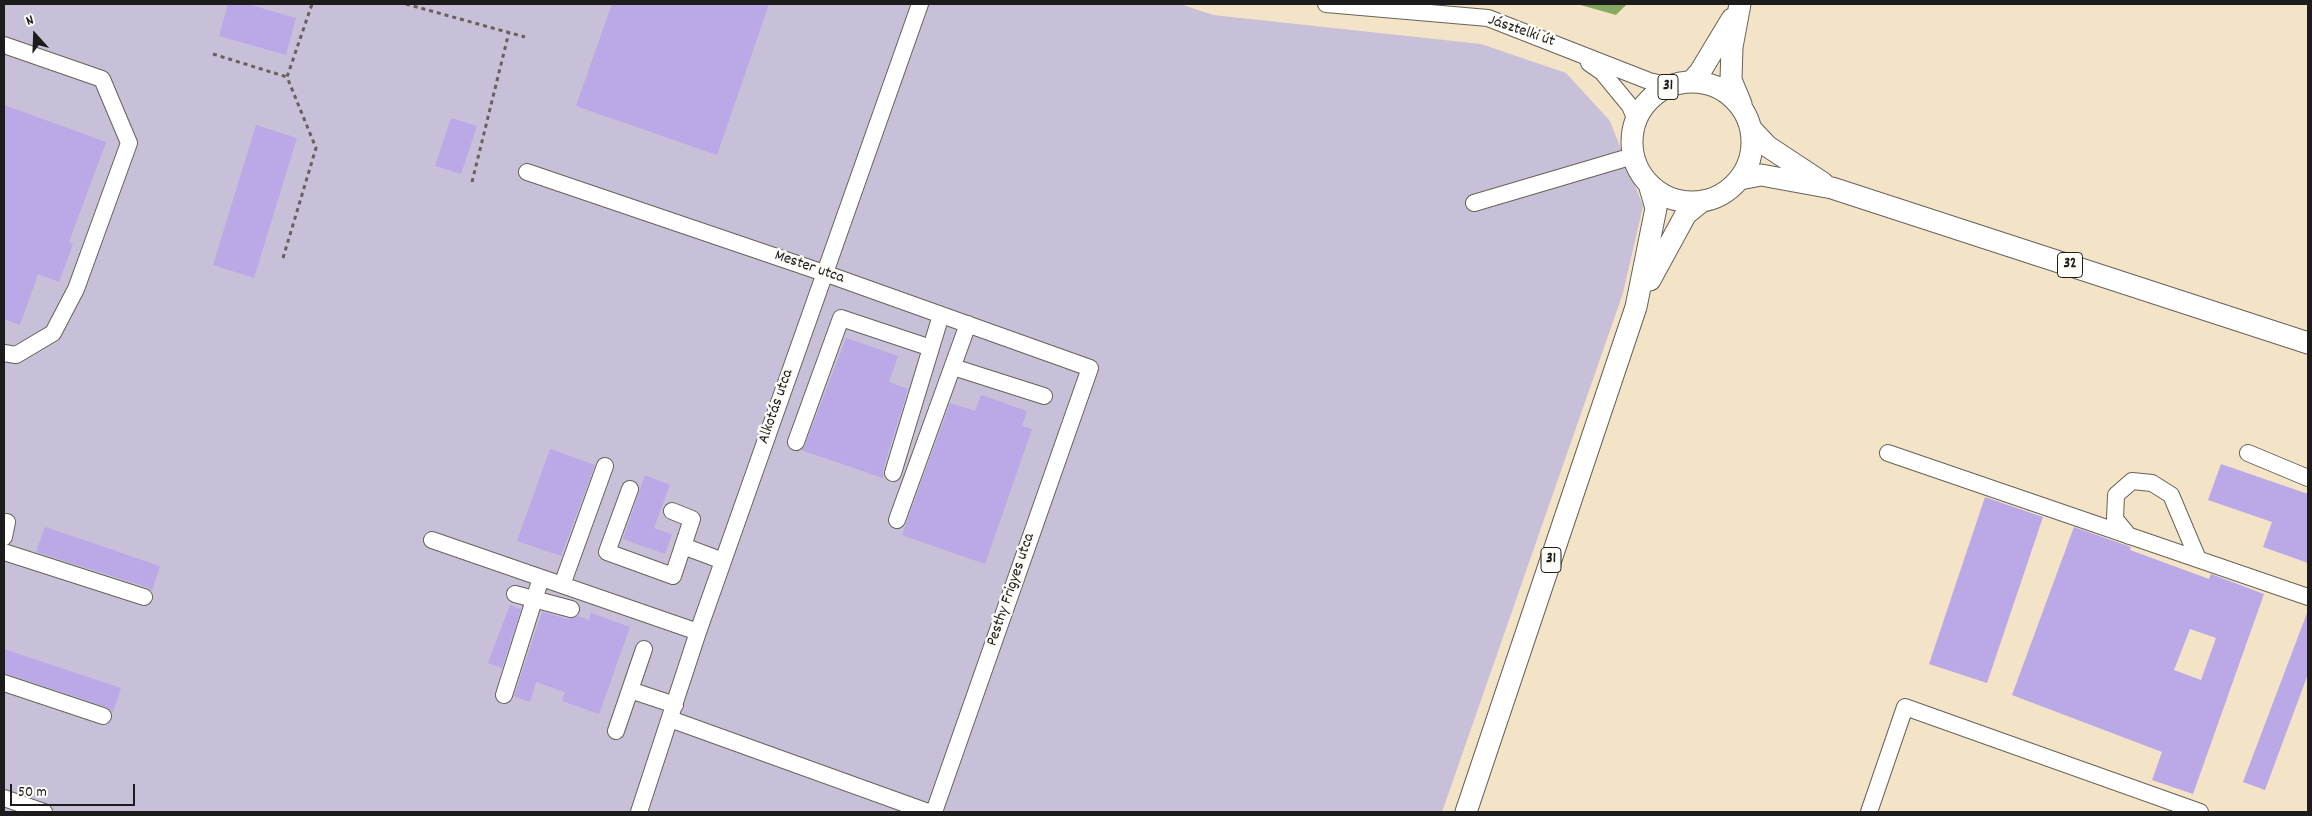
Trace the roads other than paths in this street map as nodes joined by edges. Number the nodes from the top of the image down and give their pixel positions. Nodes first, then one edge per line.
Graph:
1 (920, 4) edge
2 (1326, 4) edge
3 (1739, 6) edge
4 (4, 45) edge
5 (1566, 48) junction
6 (1691, 82) junction
7 (1670, 86) junction
8 (1636, 120) junction
9 (1748, 120) junction
10 (1633, 156) junction
11 (527, 172) dead end
12 (1740, 179) junction
13 (1649, 184) junction
14 (1832, 188) junction
15 (1702, 201) junction
16 (1474, 203) dead end
17 (824, 273) junction
18 (1636, 307) junction
19 (941, 315) junction
20 (968, 324) junction
21 (2308, 343) edge
22 (931, 348) junction
23 (4, 353) edge
24 (953, 367) junction
25 (1090, 368) joint
26 (1044, 396) dead end
27 (796, 442) dead end
28 (2248, 453) dead end
29 (1888, 454) dead end
30 (605, 466) dead end
31 (893, 473) dead end
32 (2308, 478) edge
33 (630, 488) dead end
34 (672, 511) dead end
35 (897, 520) dead end
36 (2129, 536) junction
37 (432, 540) dead end
38 (683, 546) junction
39 (4, 552) edge
40 (2198, 560) junction
41 (723, 561) junction
42 (541, 578) junction
43 (562, 585) junction
44 (515, 594) dead end
45 (144, 597) dead end
46 (2308, 597) edge
47 (535, 598) junction
48 (571, 609) dead end
49 (698, 632) junction
50 (644, 649) dead end
51 (4, 683) edge
52 (630, 690) junction
53 (504, 695) dead end
54 (672, 712) junction
55 (103, 716) dead end
56 (616, 731) dead end
57 (4, 798) edge
58 (44, 812) edge
59 (639, 812) edge
60 (928, 812) edge
61 (934, 812) edge
62 (1466, 812) edge
63 (1870, 812) edge
64 (2200, 812) edge

1 - 17 street, Alkotás utca
2 - 5 street, Jásztelki út
3 - 6 main road, 31
3 - 9 main road, 31
4 - 23 street
5 - 7 street, Jásztelki út
5 - 8 street, Jásztelki út
6 - 7 main road, 31
6 - 9 main road, 31
7 - 8 main road, 31
8 - 10 main road, 31
9 - 12 main road, 31
9 - 14 main road, 32
10 - 13 main road, 31
10 - 16 street
11 - 17 street, Mester utca
12 - 14 main road, 32
12 - 15 main road, 31
13 - 15 main road, 31
13 - 18 main road, 31
14 - 21 main road, 32
15 - 18 main road, 31
17 - 19 street, Mester utca
17 - 41 street, Alkotás utca
18 - 62 main road, 31
19 - 20 street, Mester utca
19 - 22 street
20 - 24 street
20 - 25 street, Mester utca
22 - 27 street
22 - 31 street
24 - 26 street
24 - 35 street
25 - 61 street, Pesthy Frigyes utca
28 - 32 street
29 - 36 street
30 - 43 street
33 - 38 street
34 - 38 street
36 - 40 street
36 - 40 street
37 - 42 street
38 - 41 street
39 - 45 street
40 - 46 street
41 - 49 street, Alkotás utca
42 - 43 street
42 - 47 street
43 - 49 street
44 - 47 street
47 - 48 street
47 - 53 street
49 - 54 street, Alkotás utca
50 - 52 street
51 - 55 street
52 - 54 street
52 - 56 street
54 - 59 street, Alkotás utca
54 - 60 street
57 - 58 street
63 - 64 street

